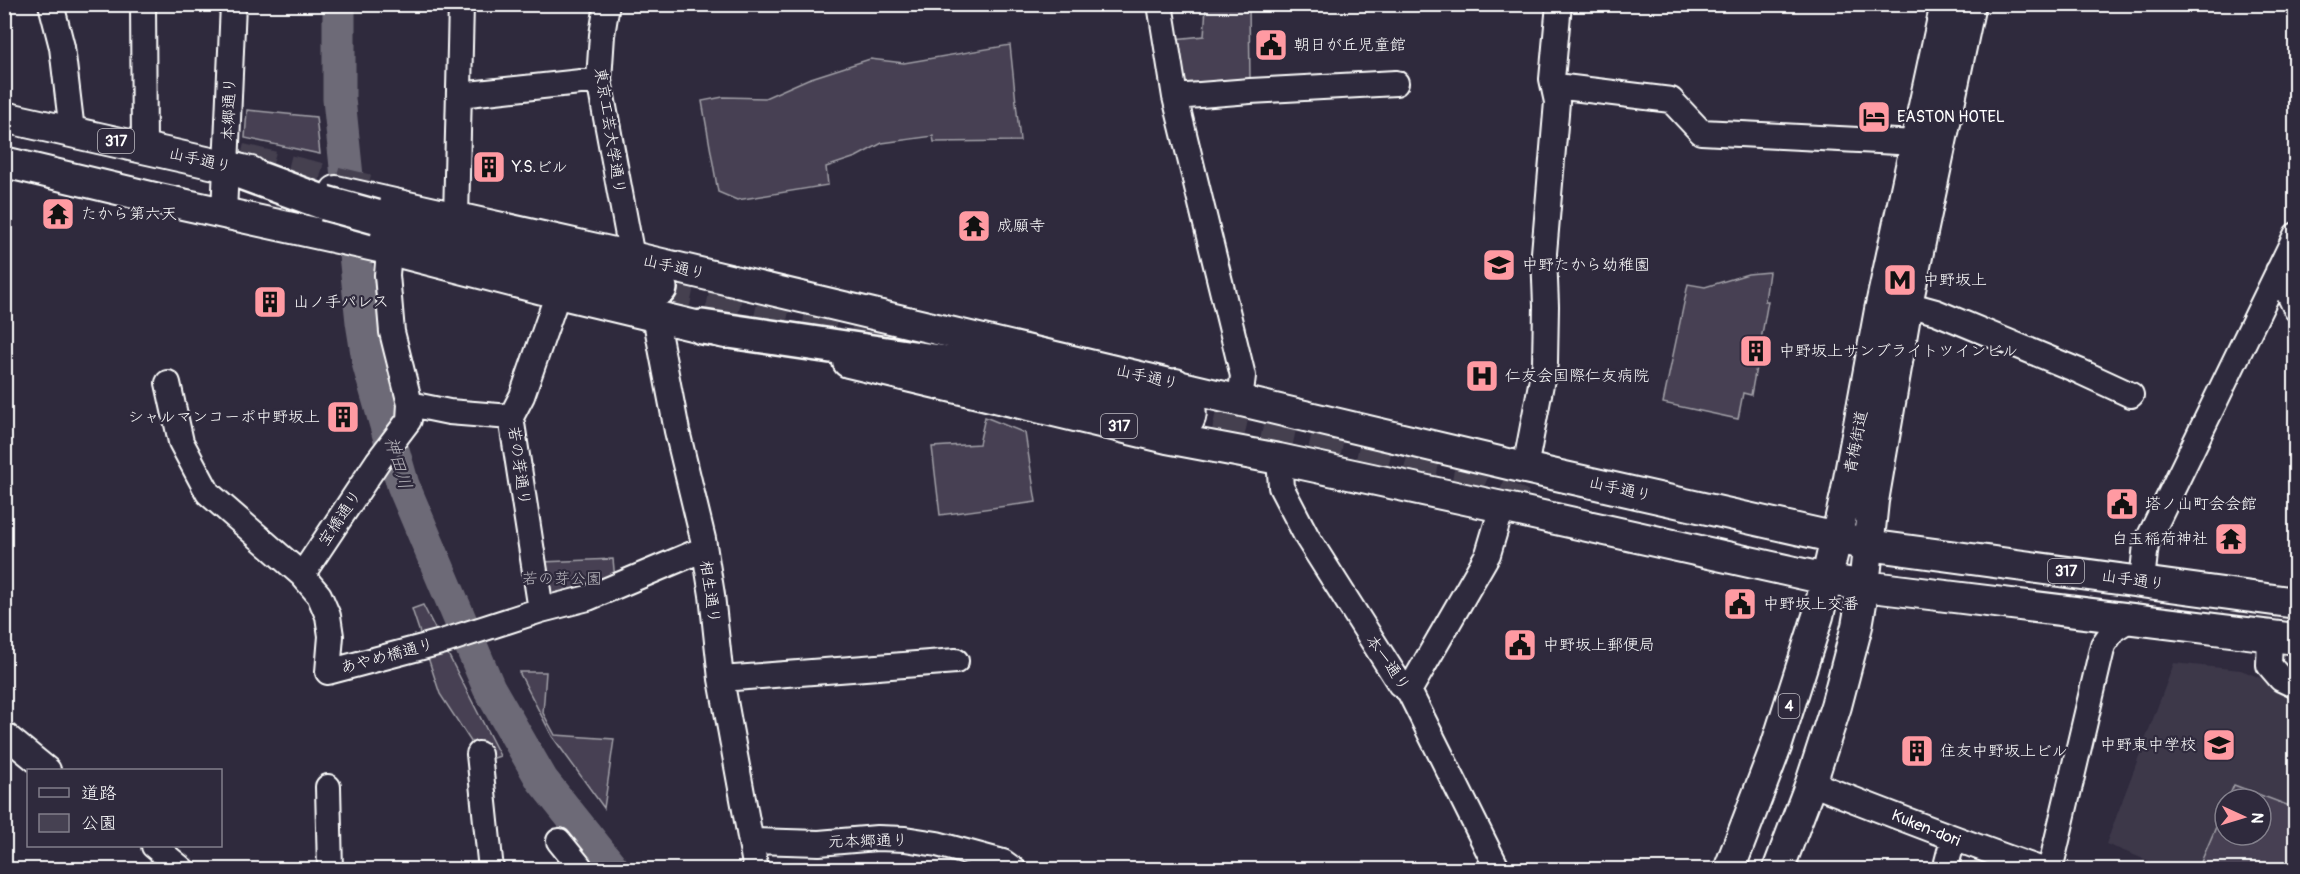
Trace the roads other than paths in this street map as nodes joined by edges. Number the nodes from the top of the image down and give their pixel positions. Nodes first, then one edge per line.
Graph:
1 (51, 4) edge
2 (143, 4) edge
3 (233, 4) edge
4 (461, 4) edge
5 (607, 4) edge
6 (1160, 4) edge
7 (1559, 4) edge
8 (1946, 4) edge
9 (1970, 4) edge
10 (598, 80) junction
11 (1396, 83) dead end
12 (1556, 92) junction
13 (459, 94) junction
14 (1175, 98) junction
15 (4, 117) edge
16 (72, 131) junction
17 (1917, 143) junction
18 (144, 147) junction
19 (4, 162) edge
20 (227, 167) junction
21 (224, 213) junction
22 (456, 218) junction
23 (379, 228) junction
24 (2295, 235) edge
25 (632, 257) junction
26 (2278, 271) junction
27 (558, 293) junction
28 (658, 302) junction
29 (1907, 304) junction
30 (2295, 309) edge
31 (702, 327) joint
32 (168, 383) dead end
33 (2131, 395) dead end
34 (1240, 400) junction
35 (1170, 411) junction
36 (410, 412) junction
37 (512, 417) junction
38 (1279, 459) junction
39 (1526, 468) junction
40 (1502, 507) junction
41 (1836, 537) junction
42 (1868, 545) junction
43 (704, 549) junction
44 (1964, 559) junction
45 (302, 575) junction
46 (1826, 579) junction
47 (2142, 581) junction
48 (1864, 586) junction
49 (1958, 598) junction
50 (2295, 603) edge
51 (541, 610) junction
52 (2130, 620) junction
53 (2283, 638) edge
54 (956, 661) dead end
55 (721, 679) junction
56 (2295, 686) edge
57 (1409, 691) junction
58 (11, 740) edge
59 (479, 754) dead end
60 (46, 769) edge
61 (1810, 783) junction
62 (328, 787) dead end
63 (751, 836) junction
64 (1953, 839) junction
65 (559, 841) dead end
66 (155, 847) edge
67 (580, 867) dead end
68 (183, 870) edge
69 (330, 870) edge
70 (491, 870) edge
71 (756, 870) edge
72 (1014, 870) edge
73 (1498, 870) edge
74 (1729, 870) edge
75 (1778, 870) edge
76 (1945, 870) edge
77 (2043, 870) edge
78 (2050, 870) edge

1 - 16 street
2 - 18 street
3 - 20 street, 本郷通り
4 - 13 street
5 - 10 street, 東京工芸大学通り
6 - 14 street
7 - 12 street
8 - 17 main road, 青梅街道 / 4
9 - 29 main road, 青梅街道
10 - 13 street
10 - 25 street, 東京工芸大学通り
11 - 14 street
12 - 17 street
12 - 39 street
13 - 22 street
14 - 34 street
15 - 16 main road, 山手通り / 317
16 - 18 main road, 山手通り / 317
17 - 41 main road, 青梅街道 / 4
18 - 20 main road, 山手通り / 317
19 - 21 main road, 山手通り / 317
20 - 21 street, 本郷通り
20 - 23 highway, bridge
21 - 23 main road, 山手通り / 317
22 - 23 main road, 山手通り / 317
22 - 25 main road, 山手通り / 317
23 - 27 main road, 山手通り / 317
23 - 28 highway
23 - 36 street
24 - 26 street
25 - 35 main road, 山手通り / 317
26 - 30 street
26 - 47 street
27 - 28 main road, 山手通り / 317
27 - 37 street, 若の芽通り
28 - 31 main road, 山手通り / 317
28 - 43 street, 相生通り
29 - 33 street
29 - 42 main road, 青梅街道
31 - 35 highway
32 - 45 street
34 - 35 main road, 山手通り / 317
34 - 39 main road, 山手通り / 317
35 - 38 main road, 山手通り / 317
36 - 37 street
36 - 45 street, 宝橋通り
37 - 51 street, 若の芽通り
38 - 40 main road, 山手通り / 317
38 - 57 street, 本一通り
39 - 41 main road, 山手通り / 317
40 - 46 main road, 山手通り / 317
40 - 57 street
41 - 42 main road, 山手通り / 317
41 - 46 main road, 青梅街道 / 4
42 - 44 main road, 山手通り / 317
42 - 48 main road, 青梅街道
43 - 51 street
43 - 55 street, 相生通り
44 - 47 main road, 山手通り / 317
44 - 49 main road
45 - 51 street, あやめ橋通り
46 - 48 main road, 山手通り / 317
46 - 74 main road, 青梅街道 / 4
47 - 50 main road, 山手通り / 317
48 - 49 main road, 山手通り / 317
48 - 61 main road, 青梅街道
49 - 52 main road, 山手通り / 317
52 - 53 main road, 山手通り / 317
52 - 78 street
53 - 56 street
54 - 55 street
55 - 63 street, 相生通り
57 - 73 street, 本一通り
58 - 60 street
59 - 70 street
61 - 64 street, Kuken-dori
61 - 75 main road, 青梅街道
62 - 69 street
63 - 71 street, 相生通り
63 - 72 street, 元本郷通り
64 - 76 street
64 - 77 street, Kuken-dori
65 - 67 street
66 - 68 street

